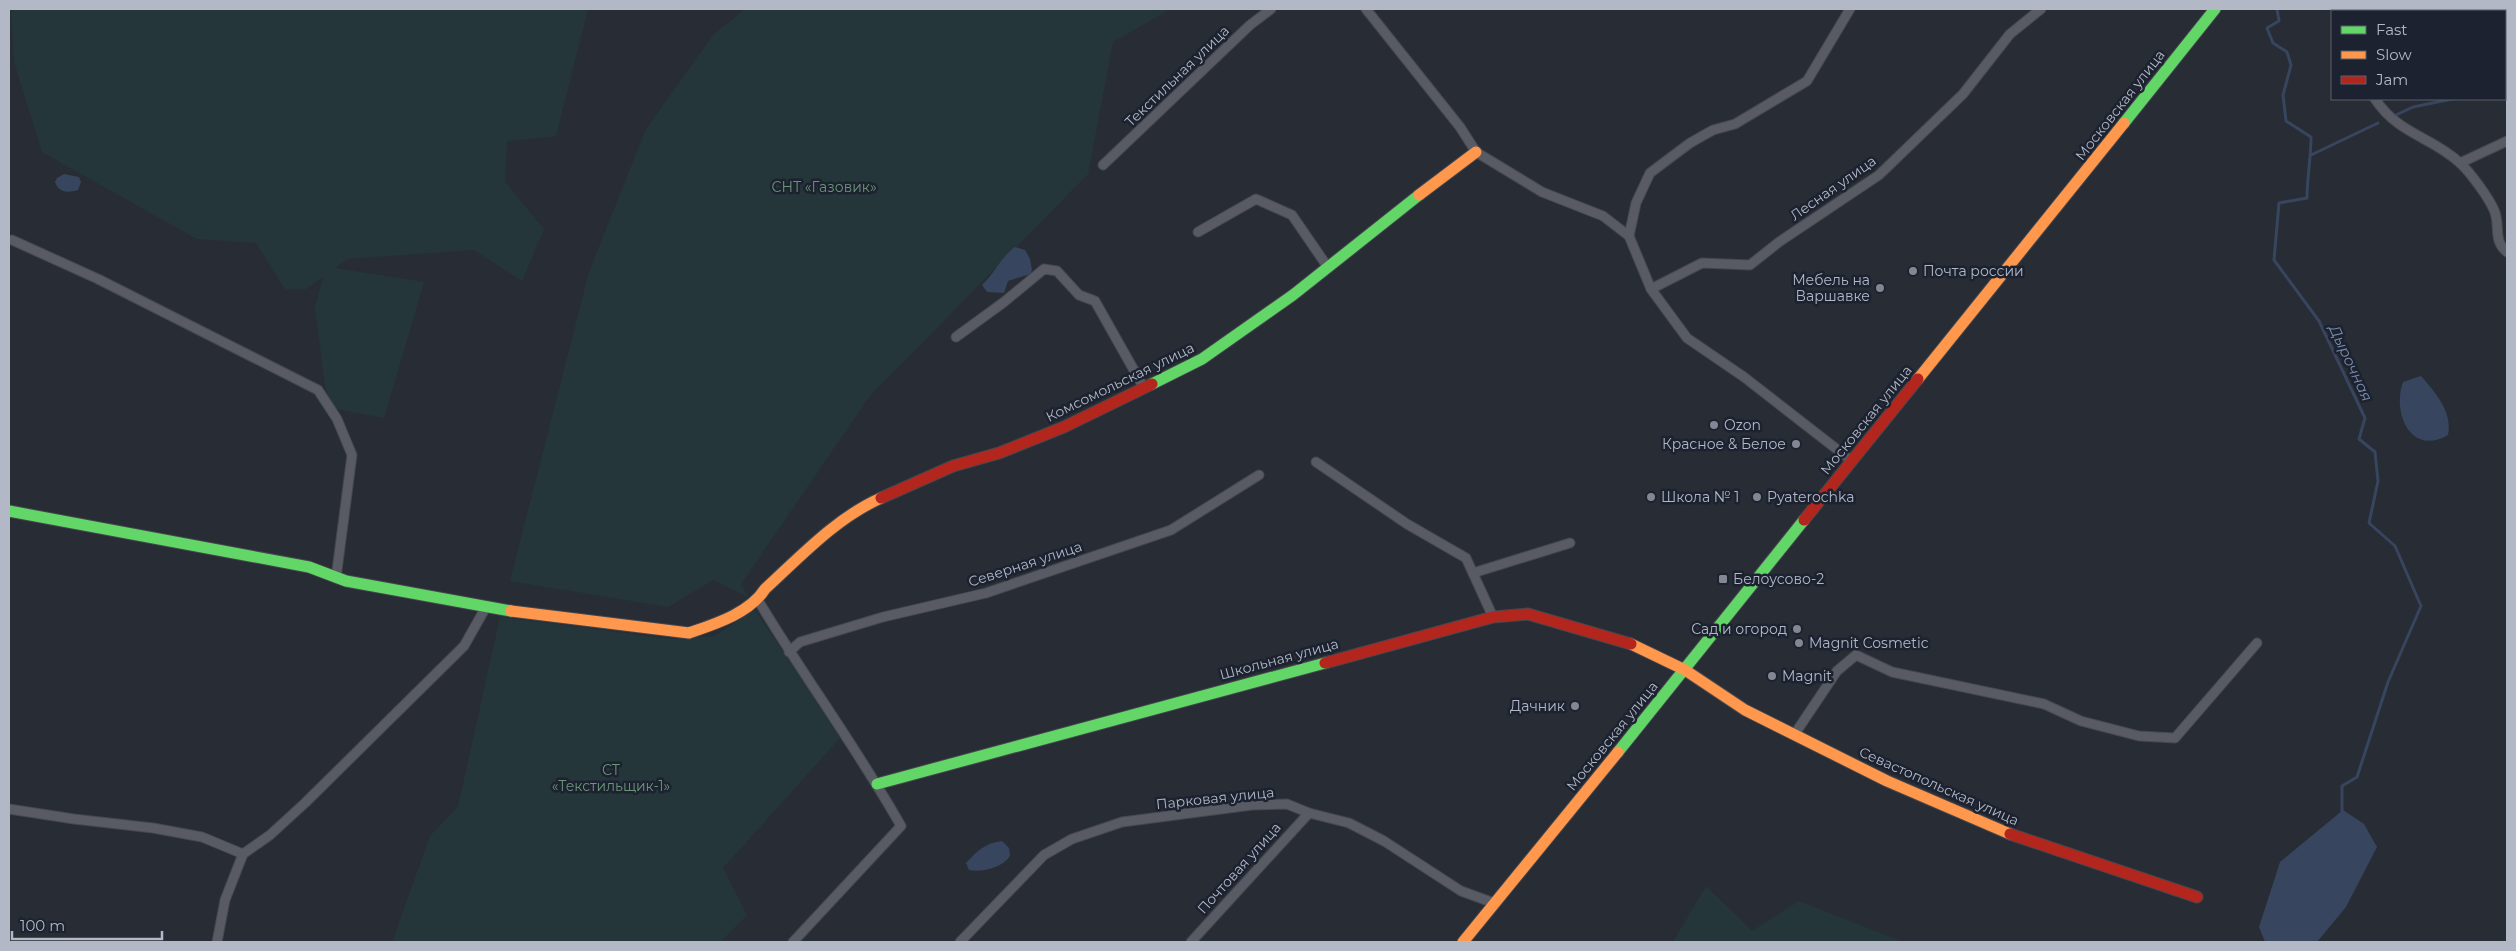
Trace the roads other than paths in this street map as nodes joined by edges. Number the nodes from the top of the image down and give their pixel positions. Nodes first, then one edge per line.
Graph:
1 (1271, 9) edge
2 (1366, 9) edge
3 (1850, 9) edge
4 (2041, 9) edge
5 (2215, 9) edge
6 (2376, 100) edge
7 (2507, 141) edge
8 (1476, 152) junction
9 (2460, 163) junction
10 (1103, 165) dead end
11 (1198, 232) dead end
12 (1629, 236) junction
13 (12, 240) dead end
14 (2505, 249) edge
15 (1327, 266) junction
16 (1651, 289) junction
17 (956, 336) dead end
18 (1144, 388) junction
19 (1852, 461) junction
20 (1316, 462) dead end
21 (1259, 474) dead end
22 (9, 511) edge
23 (1570, 543) dead end
24 (1473, 573) junction
25 (336, 578) junction
26 (758, 600) junction
27 (486, 607) junction
28 (1493, 617) junction
29 (2257, 643) dead end
30 (789, 652) junction
31 (1685, 670) junction
32 (1794, 735) junction
33 (877, 784) junction
34 (9, 809) edge
35 (1309, 813) junction
36 (243, 854) junction
37 (2197, 897) dead end
38 (1494, 903) junction
39 (217, 942) edge
40 (793, 942) edge
41 (960, 942) edge
42 (1191, 942) edge
43 (1463, 942) edge

1 - 10 street, Текстильная улица
2 - 8 street
3 - 12 street
4 - 16 street, Лесная улица
5 - 19 main road, Московская улица
6 - 9 street
7 - 9 street
8 - 12 street
8 - 15 main road, Комсомольская улица
9 - 14 street
11 - 15 street
12 - 16 street
13 - 25 street
15 - 18 main road, Комсомольская улица
16 - 19 street
17 - 18 street
18 - 26 main road, Комсомольская улица
19 - 31 main road, Московская улица
20 - 24 street
21 - 30 street, Северная улица
22 - 25 main road
23 - 24 street
24 - 28 street
25 - 27 main road
26 - 27 main road
26 - 30 street
27 - 36 street
28 - 31 main road, Школьная улица
28 - 33 main road, Школьная улица
29 - 32 street
30 - 33 street
31 - 32 main road, Севастопольская улица
31 - 38 main road, Московская улица
32 - 37 main road, Севастопольская улица
33 - 40 street
34 - 36 street
35 - 38 street, Парковая улица
35 - 41 street, Парковая улица
35 - 42 street, Почтовая улица
36 - 39 street
38 - 43 main road, Московская улица

